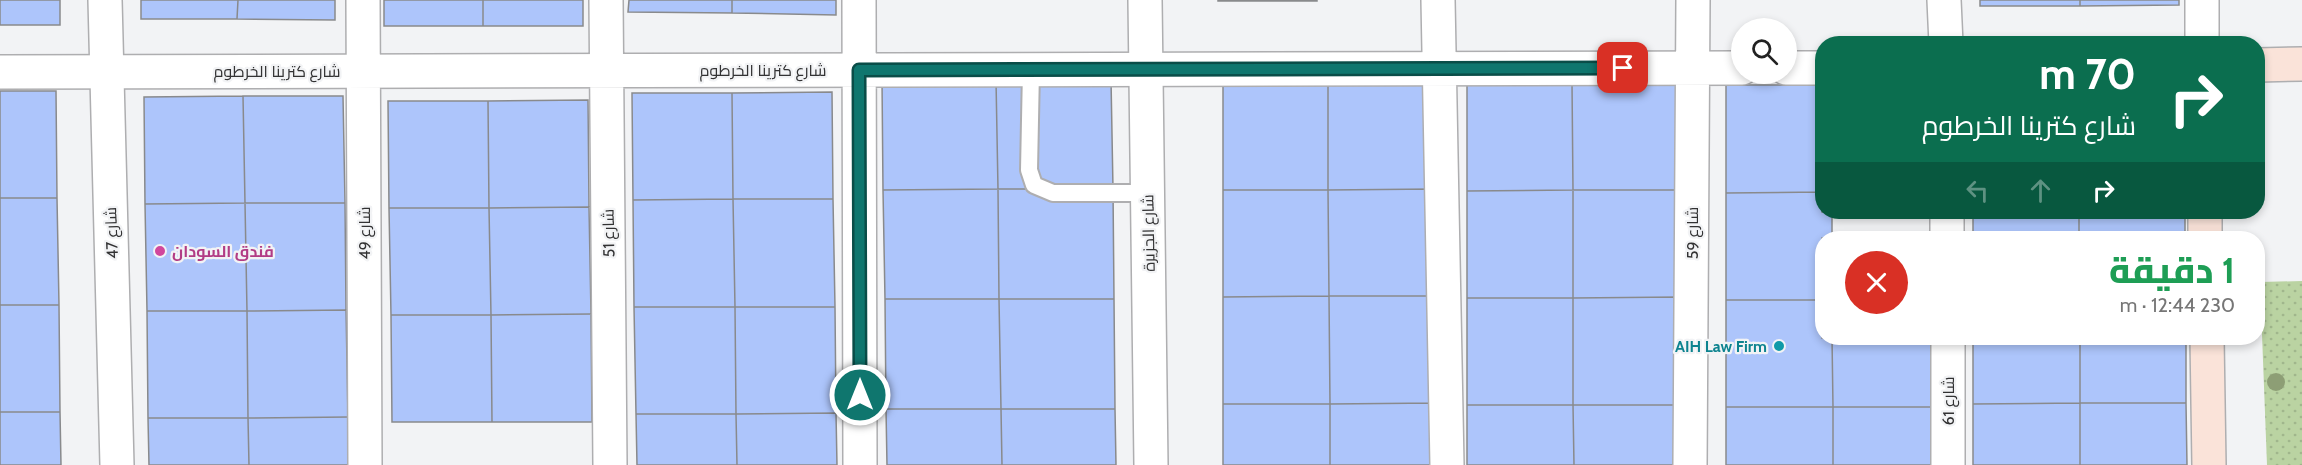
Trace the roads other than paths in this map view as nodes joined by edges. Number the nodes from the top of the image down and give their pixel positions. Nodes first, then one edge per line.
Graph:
1 (105, 0) edge
2 (363, 0) edge
3 (606, 0) edge
4 (859, 0) edge
5 (1144, 0) edge
6 (1438, 0) edge
7 (1693, 0) edge
8 (1944, 0) edge
9 (2202, 0) edge
10 (1946, 36) edge
11 (2202, 36) edge
12 (2302, 64) edge
13 (2265, 65) edge
14 (1693, 68) junction
15 (1731, 68) edge
16 (1797, 68) edge
17 (1815, 68) edge
18 (1438, 69) junction
19 (859, 70) junction
20 (1031, 70) junction
21 (1146, 70) junction
22 (363, 71) junction
23 (607, 71) junction
24 (0, 72) edge
25 (106, 72) junction
26 (1147, 193) junction
27 (1948, 345) edge
28 (2207, 345) edge
29 (117, 465) edge
30 (365, 465) edge
31 (610, 465) edge
32 (860, 465) edge
33 (1151, 465) edge
34 (1447, 465) edge
35 (1690, 465) edge
36 (1948, 465) edge
37 (2209, 465) edge

1 - 25 street, شارع 47
2 - 22 street, شارع 49
3 - 23 street, شارع 51
4 - 19 street
5 - 21 street, شارع الجزيرة
6 - 18 street
7 - 14 street, شارع 59
8 - 10 street
9 - 11 street
12 - 13 main road
14 - 15 street, شارع كترينا الخرطوم
14 - 18 street, شارع كترينا الخرطوم
14 - 35 street, شارع 59
16 - 17 street
18 - 21 street, شارع كترينا الخرطوم
18 - 34 street
19 - 20 street, شارع كترينا الخرطوم
19 - 23 street, شارع كترينا الخرطوم
19 - 32 street
20 - 21 street, شارع كترينا الخرطوم
20 - 26 lane
21 - 26 street, شارع الجزيرة
22 - 23 street, شارع كترينا الخرطوم
22 - 25 street, شارع كترينا الخرطوم
22 - 30 street, شارع 49
23 - 31 street, شارع 51
24 - 25 street, شارع كترينا الخرطوم
25 - 29 street, شارع 47
26 - 33 street, شارع الجزيرة
27 - 36 street, شارع 61
28 - 37 main road

